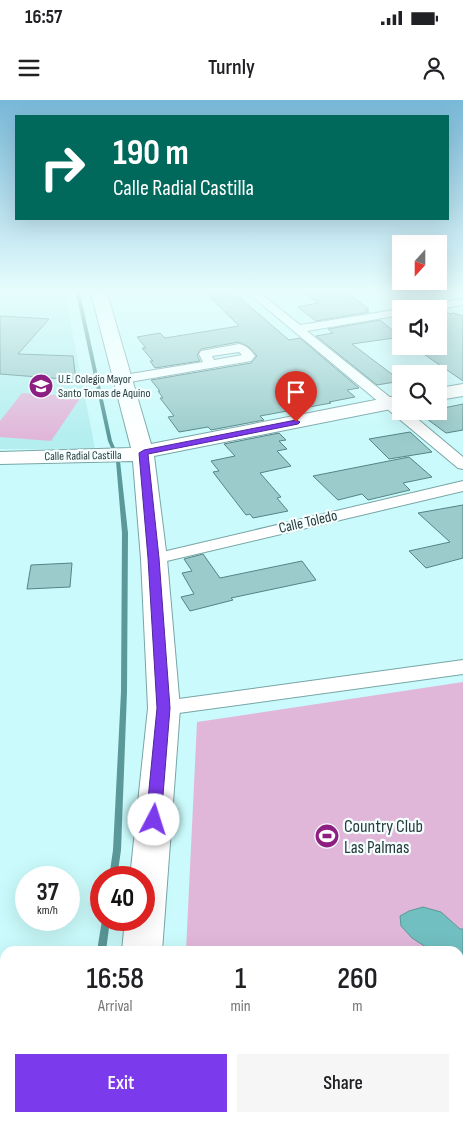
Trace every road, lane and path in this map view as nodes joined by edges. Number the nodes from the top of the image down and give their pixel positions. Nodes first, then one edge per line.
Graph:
1 (113, 341) edge
2 (312, 341) edge
3 (210, 364) dead end
4 (124, 379) junction
5 (463, 390) edge
6 (447, 393) edge
7 (392, 399) edge
8 (392, 403) edge
9 (415, 420) edge
10 (136, 454) junction
11 (0, 458) edge
12 (463, 465) edge
13 (463, 486) edge
14 (154, 558) junction
15 (463, 666) edge
16 (164, 708) junction
17 (142, 946) edge

1 - 4 street
2 - 7 street
3 - 4 street
4 - 10 street
5 - 6 street
8 - 10 street, Calle Radial Castilla
9 - 12 street
10 - 11 street, Calle Radial Castilla
10 - 14 street
13 - 14 street, Calle Toledo
14 - 16 street
15 - 16 street
16 - 17 street

